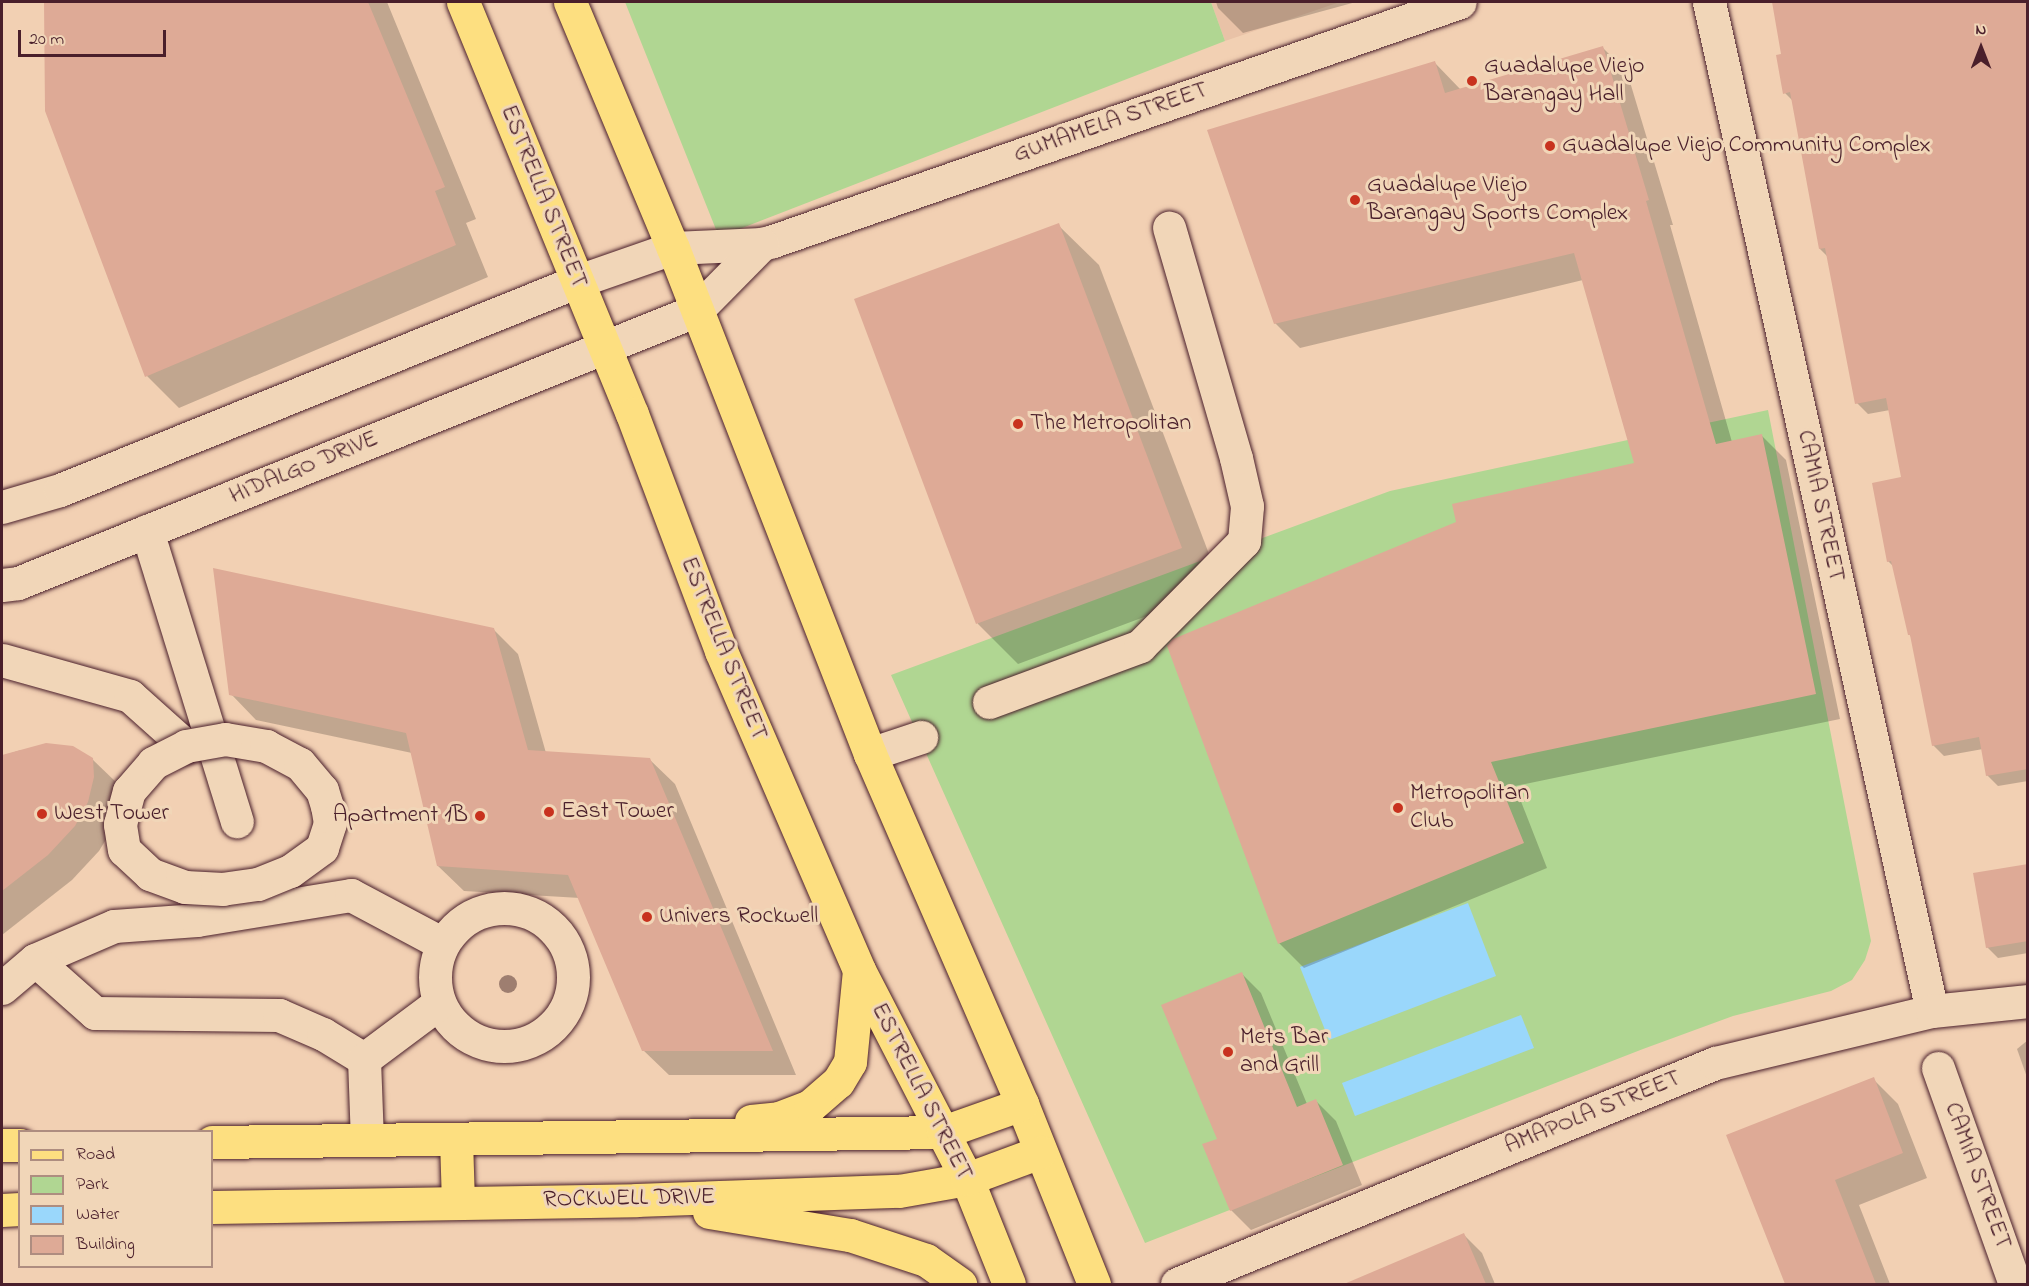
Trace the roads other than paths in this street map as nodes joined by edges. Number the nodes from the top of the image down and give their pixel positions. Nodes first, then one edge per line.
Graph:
1 (463, 2) edge
2 (570, 2) edge
3 (1460, 2) edge
4 (1709, 2) edge
5 (1169, 228) dead end
6 (762, 244) junction
7 (673, 248) junction
8 (578, 281) junction
9 (698, 310) junction
10 (605, 348) junction
11 (2, 507) edge
12 (147, 531) junction
13 (2, 585) edge
14 (4, 661) edge
15 (989, 702) dead end
16 (921, 737) dead end
17 (186, 746) junction
18 (870, 754) junction
19 (237, 821) dead end
20 (443, 944) junction
21 (36, 960) junction
22 (859, 970) junction
23 (2, 988) edge
24 (2028, 1001) edge
25 (439, 1003) junction
26 (1932, 1011) junction
27 (364, 1059) junction
28 (1938, 1068) dead end
29 (1022, 1104) junction
30 (943, 1132) junction
31 (642, 1138) junction
32 (456, 1139) junction
33 (367, 1140) junction
34 (213, 1142) edge
35 (18, 1144) edge
36 (2, 1145) edge
37 (1040, 1152) junction
38 (967, 1179) junction
39 (636, 1200) junction
40 (458, 1203) junction
41 (213, 1206) edge
42 (18, 1209) edge
43 (2, 1210) edge
44 (960, 1284) edge
45 (1009, 1284) edge
46 (1094, 1284) edge
47 (1177, 1284) edge
48 (2015, 1284) edge

1 - 8 main road, ESTRELLA STREET
2 - 7 main road
3 - 6 street, GUMAMELA STREET
4 - 26 street, CAMIA STREET
5 - 15 street
6 - 7 street, GUMAMELA STREET
6 - 9 street, GUMAMELA STREET
7 - 8 street, GUMAMELA STREET
7 - 9 main road
8 - 10 main road, ESTRELLA STREET
8 - 11 street
9 - 10 street, GUMAMELA STREET
9 - 18 main road
10 - 12 street, HIDALGO DRIVE
10 - 22 main road, ESTRELLA STREET
12 - 13 street, HIDALGO DRIVE
12 - 19 street
14 - 17 street
16 - 18 street
17 - 17 street, bridge
18 - 29 main road
20 - 21 street
20 - 25 street
20 - 25 street
21 - 23 street
21 - 27 street
22 - 30 main road, ESTRELLA STREET
22 - 31 main road
24 - 26 street, AMAPOLA STREET
25 - 27 street
26 - 47 street, AMAPOLA STREET
27 - 33 street
28 - 48 street, CAMIA STREET
29 - 30 main road
29 - 37 main road
30 - 31 main road
30 - 38 main road, ESTRELLA STREET
31 - 32 main road
32 - 33 main road
32 - 40 main road
33 - 34 main road
35 - 36 main road
37 - 38 main road, ROCKWELL DRIVE
37 - 46 main road
38 - 39 main road, ROCKWELL DRIVE
38 - 45 main road, ESTRELLA STREET
39 - 40 main road, ROCKWELL DRIVE
39 - 44 main road
40 - 41 main road, ROCKWELL DRIVE
42 - 43 main road

